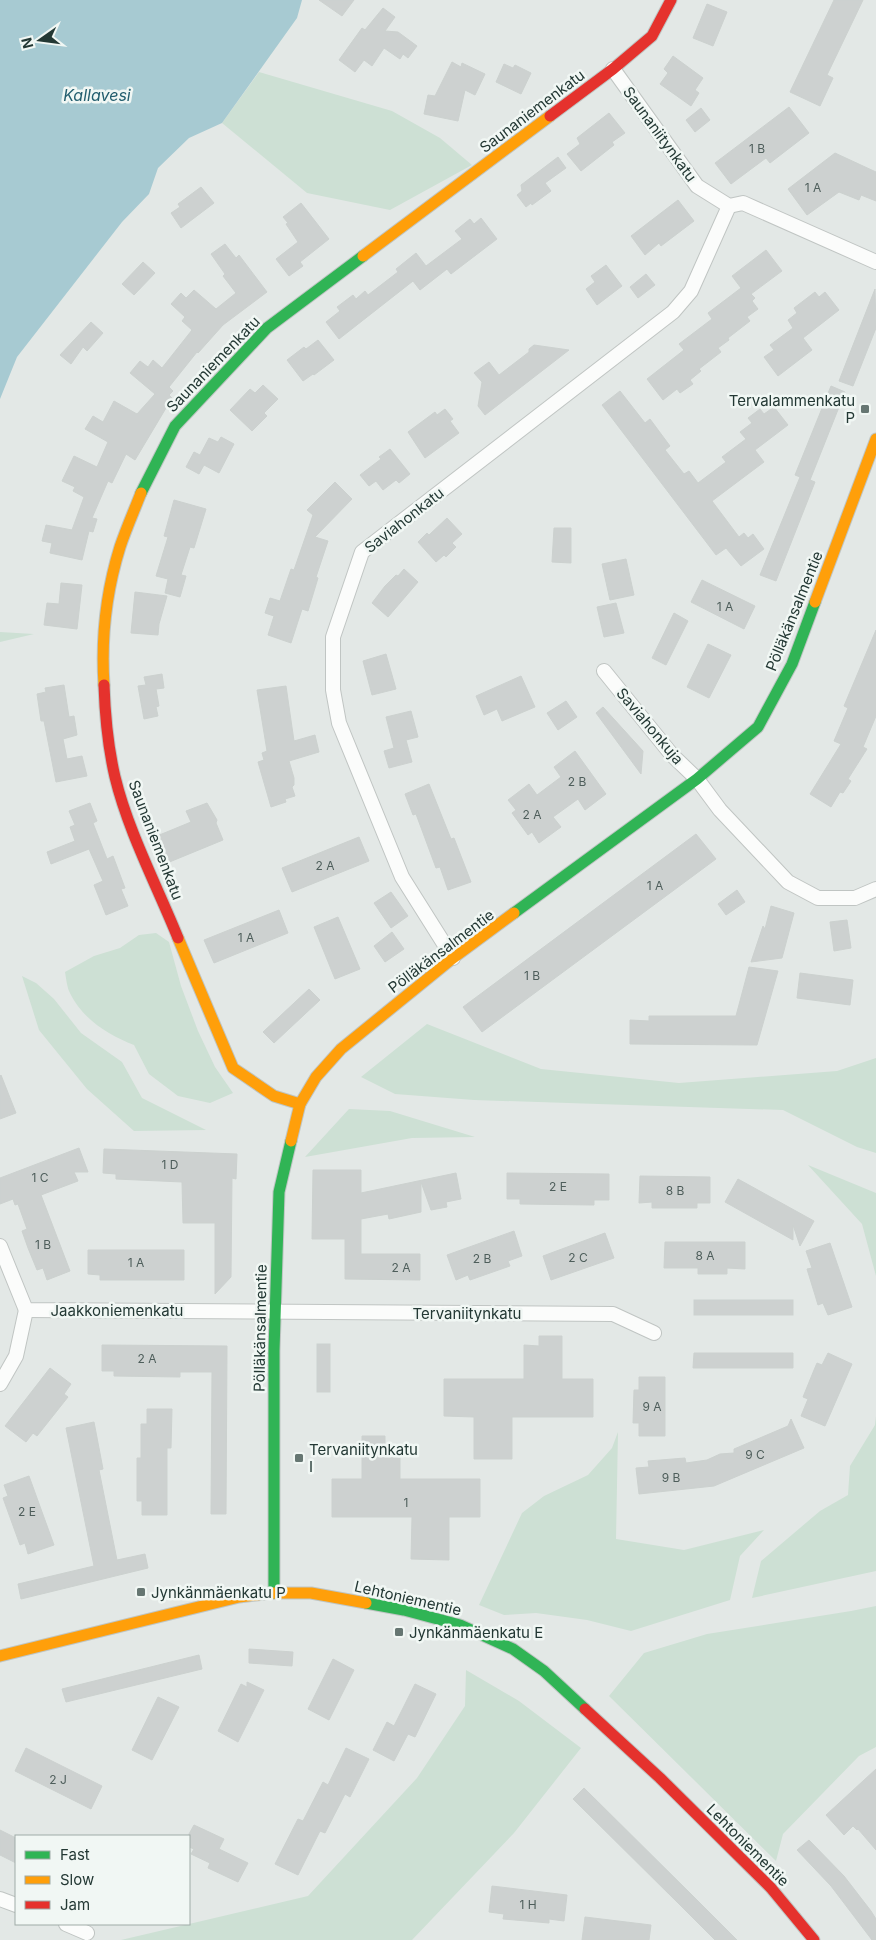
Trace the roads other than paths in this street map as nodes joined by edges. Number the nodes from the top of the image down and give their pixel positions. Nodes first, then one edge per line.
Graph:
1 (671, 0) edge
2 (613, 69) junction
3 (730, 206) junction
4 (876, 262) edge
5 (876, 439) edge
6 (604, 671) dead end
7 (698, 779) junction
8 (876, 889) edge
9 (453, 958) junction
10 (300, 1104) junction
11 (0, 1246) edge
12 (26, 1310) junction
13 (276, 1310) junction
14 (654, 1334) dead end
15 (0, 1384) edge
16 (274, 1593) junction
17 (0, 1656) edge
18 (1, 1901) edge
19 (15, 1905) edge
20 (68, 1925) edge
21 (86, 1933) dead end
22 (814, 1940) edge

1 - 2 street, Saunaniemenkatu
2 - 3 street, Saunaniitynkatu
2 - 10 street, Saunaniemenkatu
3 - 4 street, Saunaniitynkatu
3 - 9 street, Saviahonkatu
5 - 7 street, Pölläkänsalmentie
6 - 7 street, Saviahonkuja
7 - 8 street, Saviahonkuja
7 - 9 street, Pölläkänsalmentie
9 - 10 street, Pölläkänsalmentie
10 - 13 street, Pölläkänsalmentie
11 - 12 street
12 - 13 street, Jaakkoniemenkatu
12 - 15 street
13 - 14 street, Tervaniitynkatu
13 - 16 street, Pölläkänsalmentie
16 - 17 street, Lehtoniementie
16 - 22 street, Lehtoniementie
18 - 19 street
20 - 21 street

